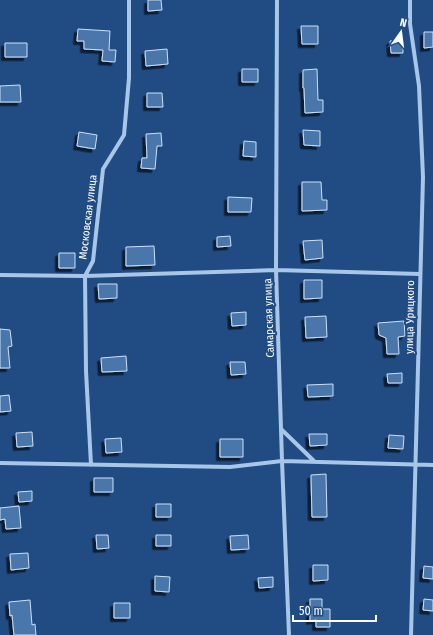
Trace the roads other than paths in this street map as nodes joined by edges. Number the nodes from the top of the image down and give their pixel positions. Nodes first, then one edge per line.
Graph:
1 (129, 0) edge
2 (277, 0) edge
3 (410, 0) edge
4 (276, 270) junction
5 (420, 274) junction
6 (0, 276) edge
7 (85, 276) junction
8 (281, 429) junction
9 (282, 461) junction
10 (315, 462) junction
11 (0, 463) edge
12 (91, 465) junction
13 (416, 465) junction
14 (433, 465) edge
15 (289, 635) edge
16 (411, 635) edge

1 - 7 street, Московская улица
2 - 4 street, Самарская улица
3 - 5 street, улица Урицкого
4 - 5 street
4 - 7 street
4 - 8 street, Самарская улица
5 - 13 street, улица Урицкого
6 - 7 street
7 - 12 street, Московская улица
8 - 9 street, Самарская улица
8 - 10 street
9 - 10 street
9 - 12 street
9 - 15 street, Самарская улица
10 - 13 street
11 - 12 street
13 - 14 street
13 - 16 street, улица Урицкого

